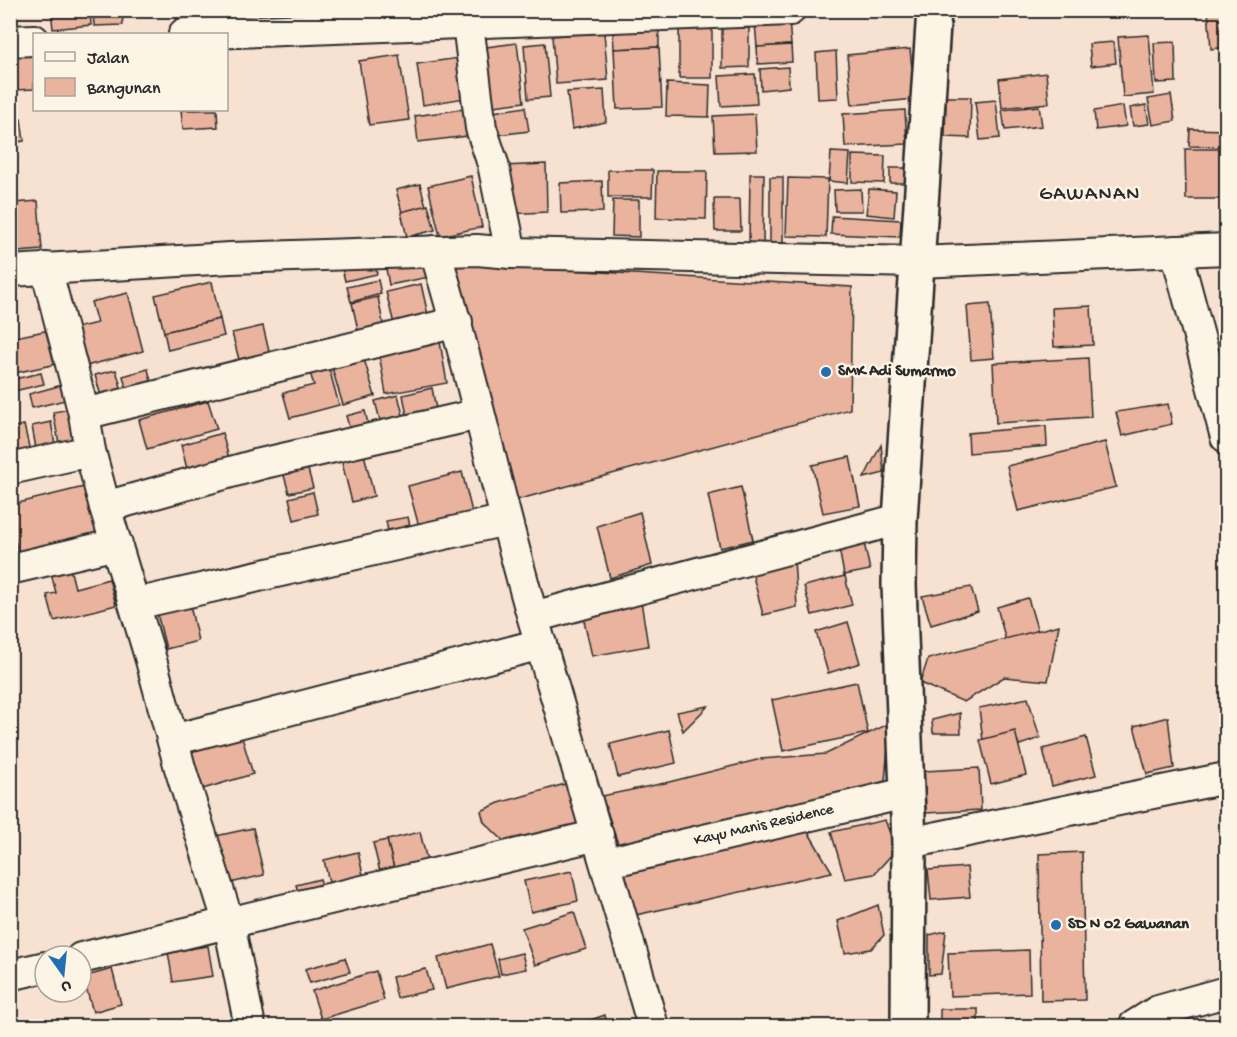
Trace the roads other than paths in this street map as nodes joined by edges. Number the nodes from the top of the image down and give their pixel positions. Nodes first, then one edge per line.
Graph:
1 (789, 10) edge
2 (934, 10) edge
3 (468, 17) edge
4 (201, 33) edge
5 (33, 40) edge
6 (10, 41) edge
7 (1227, 249) edge
8 (435, 251) junction
9 (1176, 251) junction
10 (511, 253) junction
11 (918, 262) junction
12 (46, 268) junction
13 (10, 271) edge
14 (457, 322) junction
15 (84, 414) junction
16 (478, 414) junction
17 (1227, 437) edge
18 (90, 451) junction
19 (10, 469) edge
20 (105, 507) junction
21 (900, 519) junction
22 (507, 520) junction
23 (117, 544) junction
24 (10, 569) edge
25 (135, 603) junction
26 (537, 631) junction
27 (173, 740) junction
28 (1227, 778) edge
29 (906, 793) junction
30 (598, 834) junction
31 (909, 843) junction
32 (622, 859) dead end
33 (229, 924) junction
34 (93, 955) edge
35 (33, 970) edge
36 (10, 975) edge
37 (1227, 992) edge
38 (250, 1026) edge
39 (653, 1026) edge
40 (908, 1026) edge
41 (1134, 1026) edge

1 - 3 street
2 - 11 street
3 - 4 street
3 - 10 street
5 - 6 street
7 - 9 street
8 - 10 street
8 - 12 street
8 - 14 street
9 - 11 street
9 - 17 street
10 - 11 street
11 - 21 street
12 - 13 street
12 - 15 street
14 - 15 street
14 - 16 street
15 - 18 street
16 - 20 street
16 - 22 street
18 - 19 street
18 - 20 street
20 - 23 street
21 - 26 street
21 - 29 street
22 - 25 street
22 - 26 street
23 - 24 street
23 - 25 street
25 - 27 street
26 - 27 street
26 - 30 street
27 - 33 street
28 - 31 street
29 - 31 street
29 - 32 street, Kayu Manis Residence
30 - 33 street
30 - 39 street
31 - 40 street
33 - 34 street
33 - 38 street
35 - 36 street
37 - 41 street

